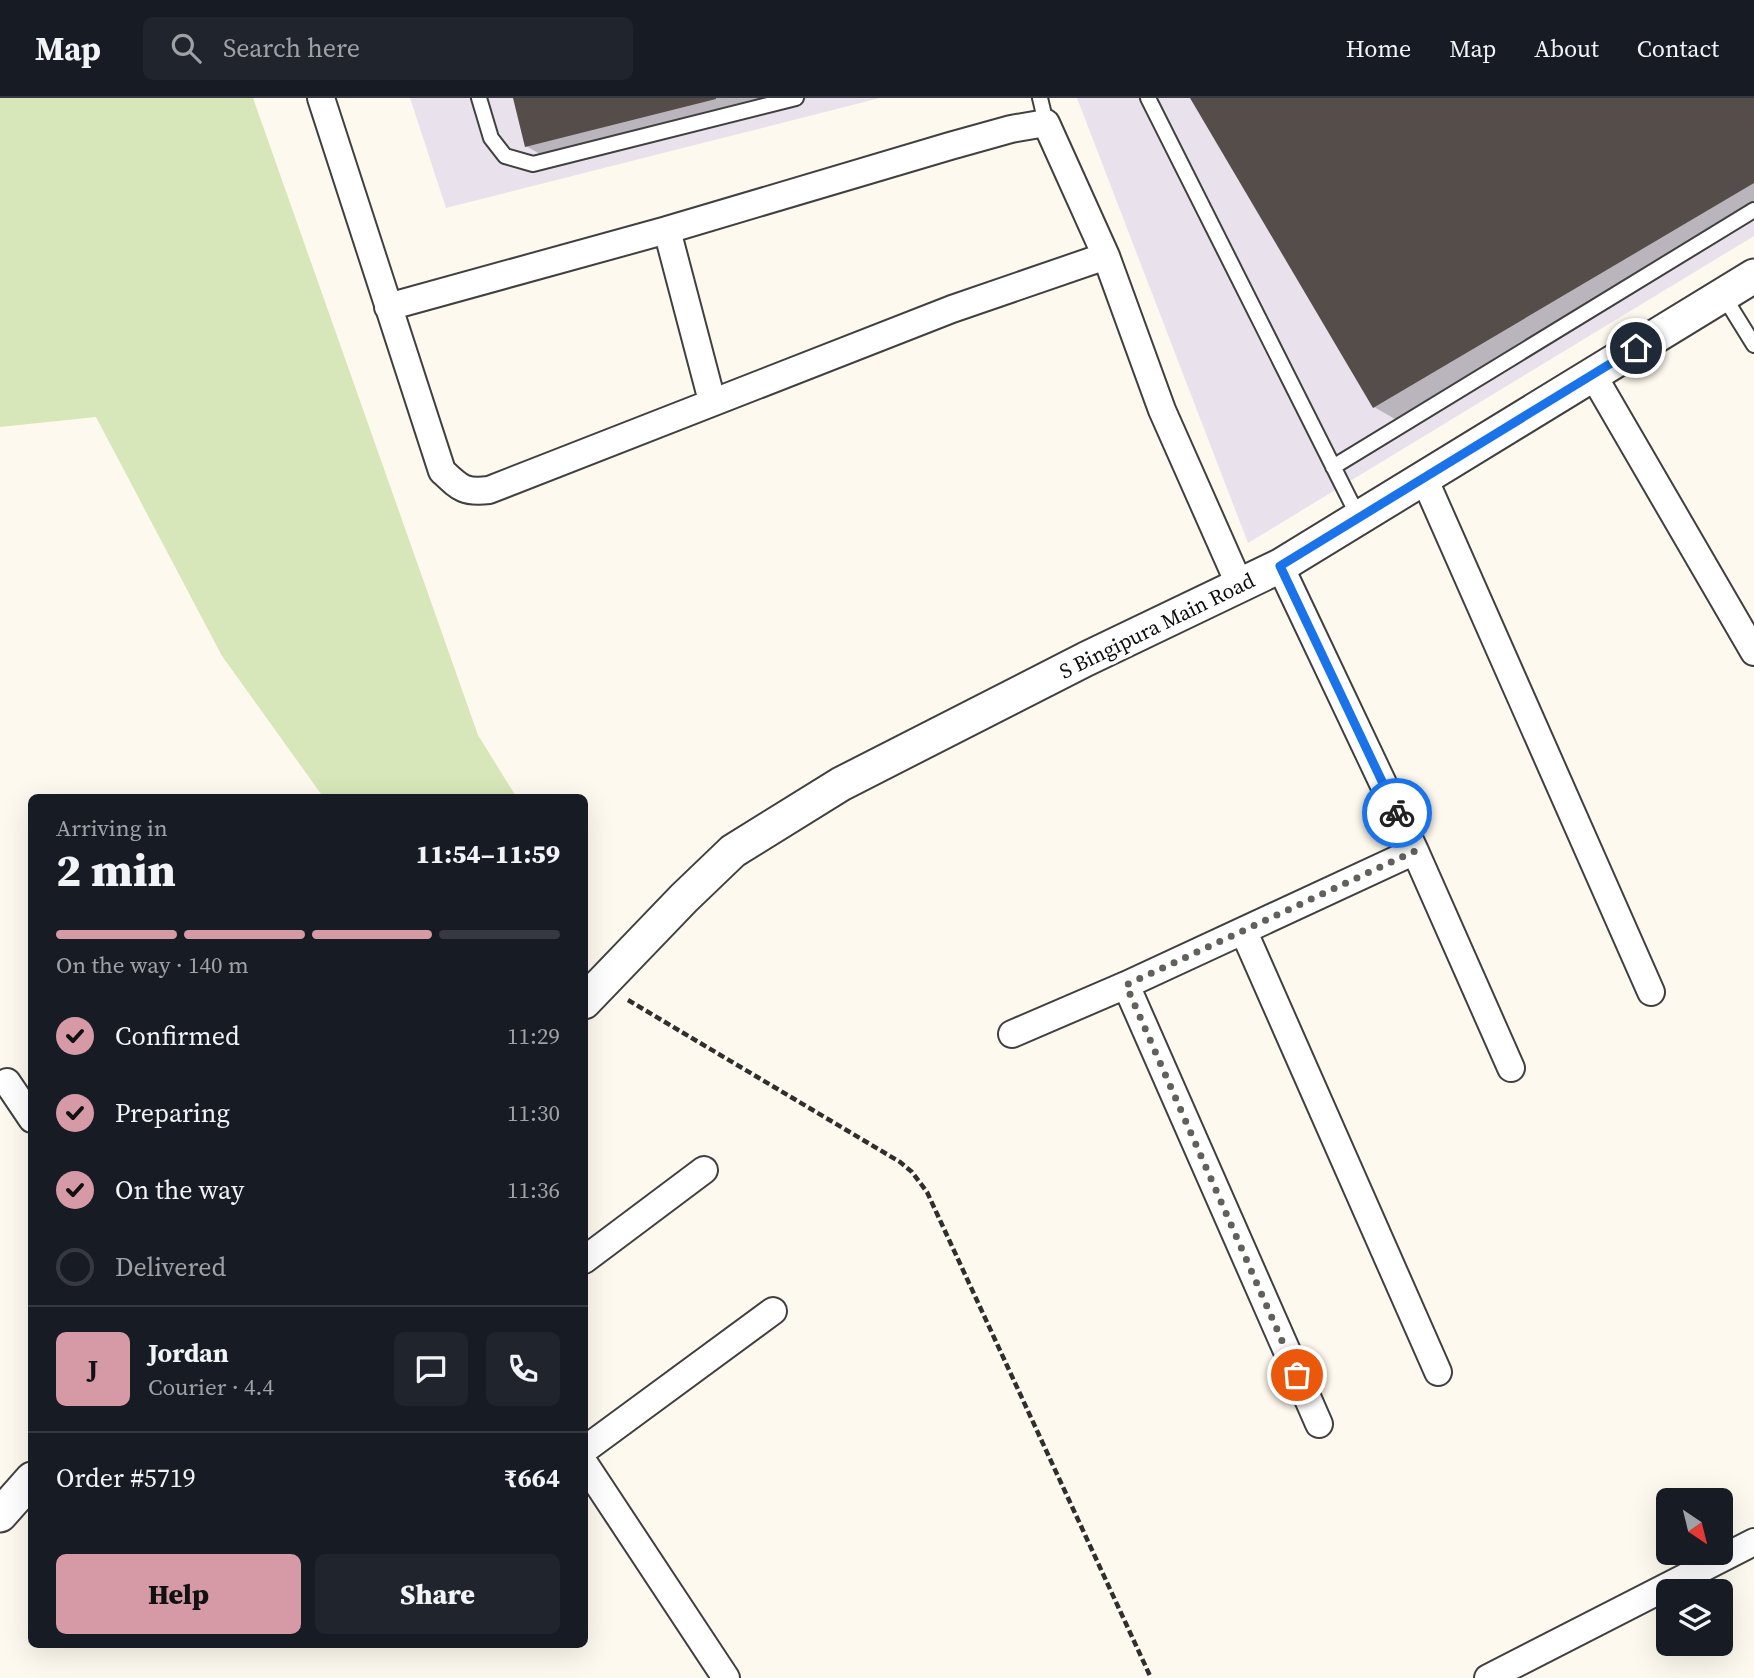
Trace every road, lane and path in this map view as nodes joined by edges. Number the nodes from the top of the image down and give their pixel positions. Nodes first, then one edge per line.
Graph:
1 (321, 98) edge
2 (479, 98) edge
3 (796, 98) edge
4 (1148, 98) edge
5 (1043, 110) edge
6 (1754, 210) edge
7 (667, 230) junction
8 (1106, 256) junction
9 (1754, 276) edge
10 (1723, 295) junction
11 (388, 307) junction
12 (1754, 345) edge
13 (1593, 374) junction
14 (712, 401) junction
15 (1333, 467) junction
16 (1424, 478) junction
17 (1359, 518) junction
18 (1280, 566) junction
19 (1240, 586) junction
20 (1754, 652) edge
21 (1415, 851) junction
22 (1244, 932) junction
23 (1126, 985) junction
24 (1651, 992) dead end
25 (593, 993) edge
26 (1012, 1034) dead end
27 (1511, 1068) dead end
28 (7, 1082) dead end
29 (28, 1113) edge
30 (704, 1170) dead end
31 (588, 1257) edge
32 (773, 1311) dead end
33 (1438, 1372) dead end
34 (1319, 1424) dead end
35 (588, 1447) edge
36 (588, 1469) edge
37 (28, 1484) edge
38 (0, 1515) edge
39 (1754, 1542) edge
40 (726, 1678) edge
41 (1150, 1678) edge
42 (1488, 1678) edge

1 - 11 street
2 - 3 lane
4 - 15 lane
5 - 7 street
5 - 8 street
6 - 15 lane
7 - 11 street
7 - 14 street
8 - 14 street
8 - 19 street
9 - 10 street, S Bingipura Main Road
10 - 12 lane
10 - 13 street, S Bingipura Main Road
11 - 14 street
13 - 16 street, S Bingipura Main Road
13 - 20 street
15 - 17 lane
16 - 17 street, S Bingipura Main Road
16 - 24 street
17 - 18 street, S Bingipura Main Road
18 - 19 street, S Bingipura Main Road
18 - 21 street
19 - 25 street, S Bingipura Main Road
21 - 22 street
21 - 27 street
22 - 23 street
22 - 33 street
23 - 26 street
23 - 34 street
25 - 41 path
28 - 29 street
30 - 31 street
32 - 35 street
36 - 40 street
37 - 38 street
39 - 42 street

